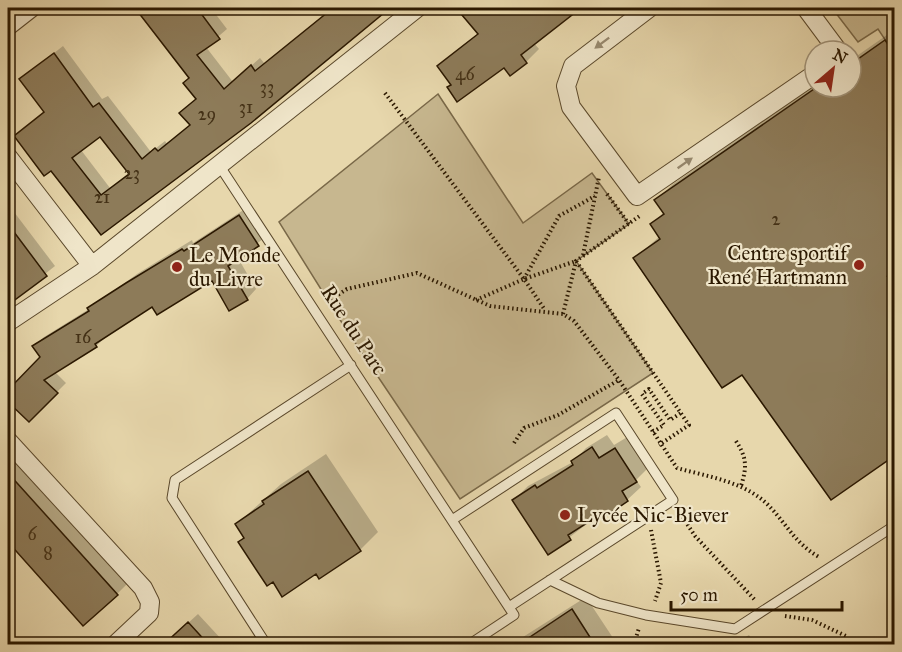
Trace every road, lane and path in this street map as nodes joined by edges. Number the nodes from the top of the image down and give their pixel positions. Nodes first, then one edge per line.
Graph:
1 (31, 8) edge
2 (417, 8) edge
3 (649, 8) edge
4 (806, 8) edge
5 (8, 26) edge
6 (829, 39) edge
7 (803, 82) edge
8 (385, 93) dead end
9 (604, 151) junction
10 (8, 157) edge
11 (219, 165) junction
12 (598, 181) junction
13 (595, 196) junction
14 (637, 196) junction
15 (629, 224) junction
16 (583, 256) junction
17 (576, 261) junction
18 (93, 266) junction
19 (888, 275) dead end
20 (524, 279) junction
21 (894, 285) edge
22 (476, 300) junction
23 (314, 310) junction
24 (545, 311) junction
25 (563, 314) junction
26 (8, 322) edge
27 (351, 365) junction
28 (619, 380) junction
29 (681, 413) junction
30 (653, 432) junction
31 (8, 441) edge
32 (736, 441) dead end
33 (514, 443) dead end
34 (661, 444) junction
35 (741, 486) junction
36 (673, 500) junction
37 (648, 517) junction
38 (452, 520) junction
39 (894, 526) edge
40 (695, 536) dead end
41 (833, 565) junction
42 (550, 580) junction
43 (509, 607) junction
44 (646, 615) junction
45 (116, 645) edge
46 (267, 645) edge
47 (470, 645) edge
48 (634, 645) edge

1 - 5 street
2 - 11 street
3 -> 9 street
4 - 6 street
14 -> 7 street
8 - 20 path
9 - 12 path
9 - 14 street
10 - 18 street
11 - 18 street
11 - 23 lane, Rue du Parc
12 - 13 path
12 - 15 path
13 - 16 path
13 - 20 path
14 - 15 path
15 - 16 path
16 - 17 path
17 - 20 path
17 - 25 path
17 - 29 path
18 - 26 street
19 - 21 path
20 - 22 path
20 - 24 path
22 - 23 path
22 - 24 path
23 - 27 lane, Rue du Parc
24 - 25 path
25 - 28 path
27 - 38 lane, Rue du Parc
27 - 46 lane
28 - 30 path
28 - 33 path
29 - 30 path
29 - 34 path
30 - 34 path
31 - 45 street
32 - 35 path
34 - 35 path
35 - 41 path
36 - 37 lane
36 - 38 lane
36 - 40 path
37 - 42 lane
37 - 44 path
38 - 43 lane, Rue du Parc
39 - 41 lane
41 - 44 lane
42 - 43 lane
42 - 44 lane
43 - 47 lane
44 - 48 path

